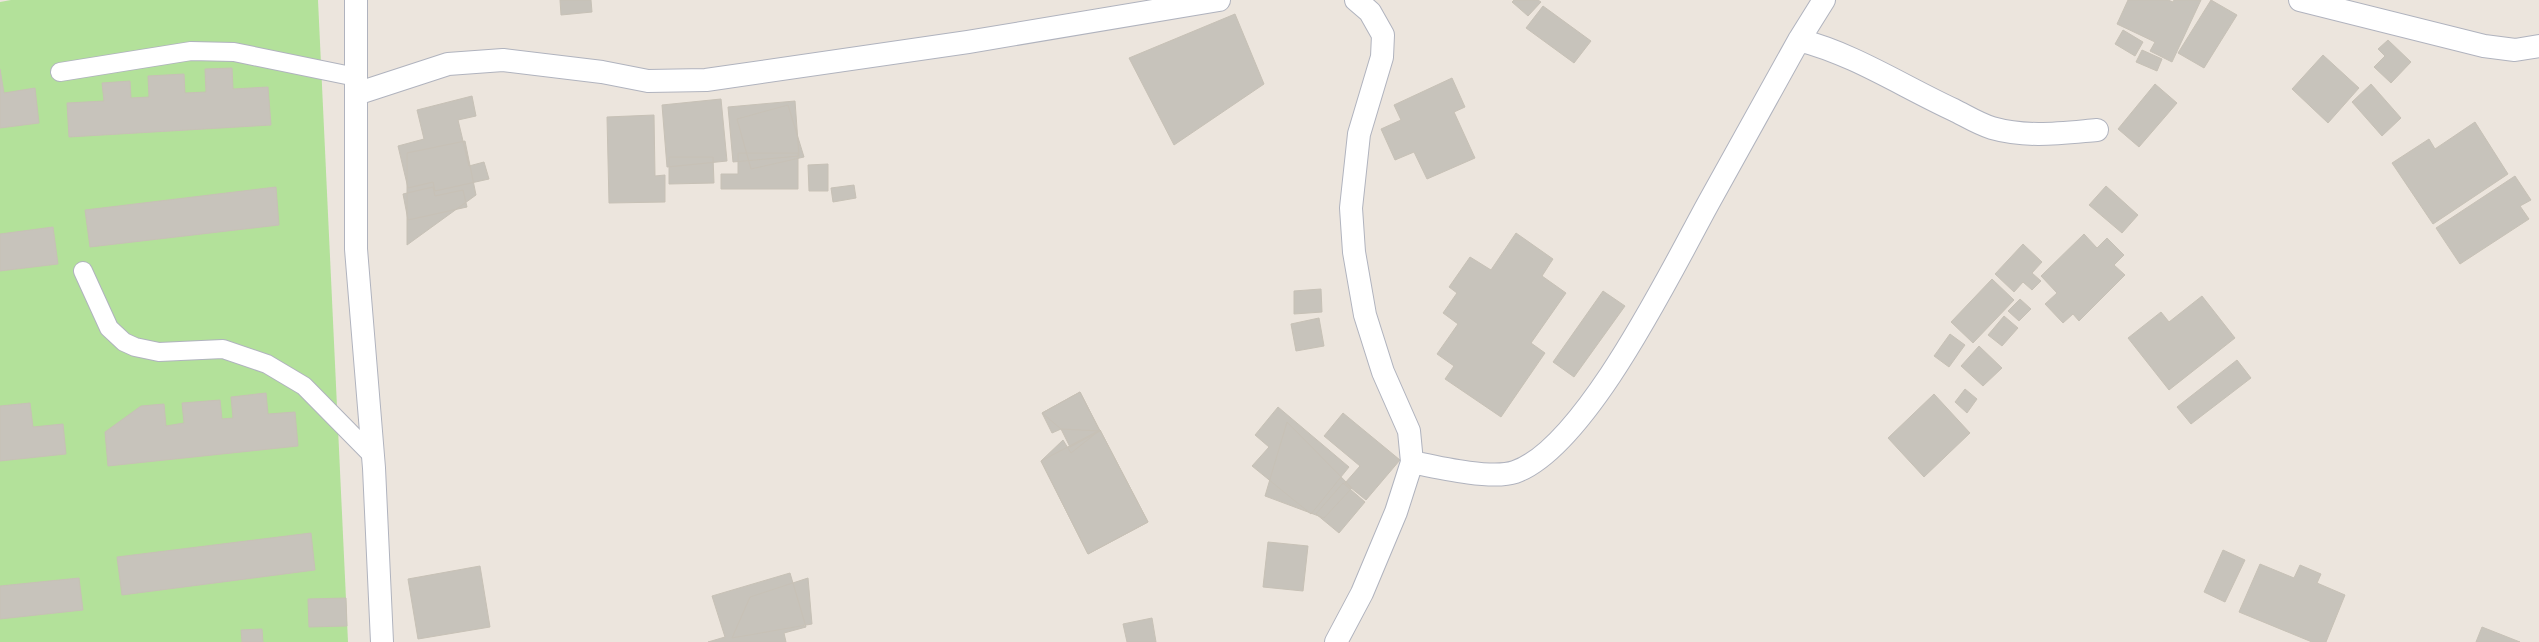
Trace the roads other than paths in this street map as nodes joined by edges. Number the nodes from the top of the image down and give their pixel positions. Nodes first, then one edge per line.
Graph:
1 (356, 0) edge
2 (1219, 0) edge
3 (1356, 0) edge
4 (1824, 0) edge
5 (2300, 0) edge
6 (1799, 40) junction
7 (2539, 46) edge
8 (60, 72) dead end
9 (356, 85) junction
10 (2097, 130) dead end
11 (83, 271) dead end
12 (373, 456) junction
13 (1412, 462) junction
14 (382, 642) edge
15 (1336, 642) edge

1 - 9 street
2 - 9 street
3 - 13 street
4 - 6 street
5 - 7 street
6 - 10 street
6 - 13 street
8 - 9 lane
9 - 12 street
11 - 12 lane
12 - 14 street
13 - 15 street

